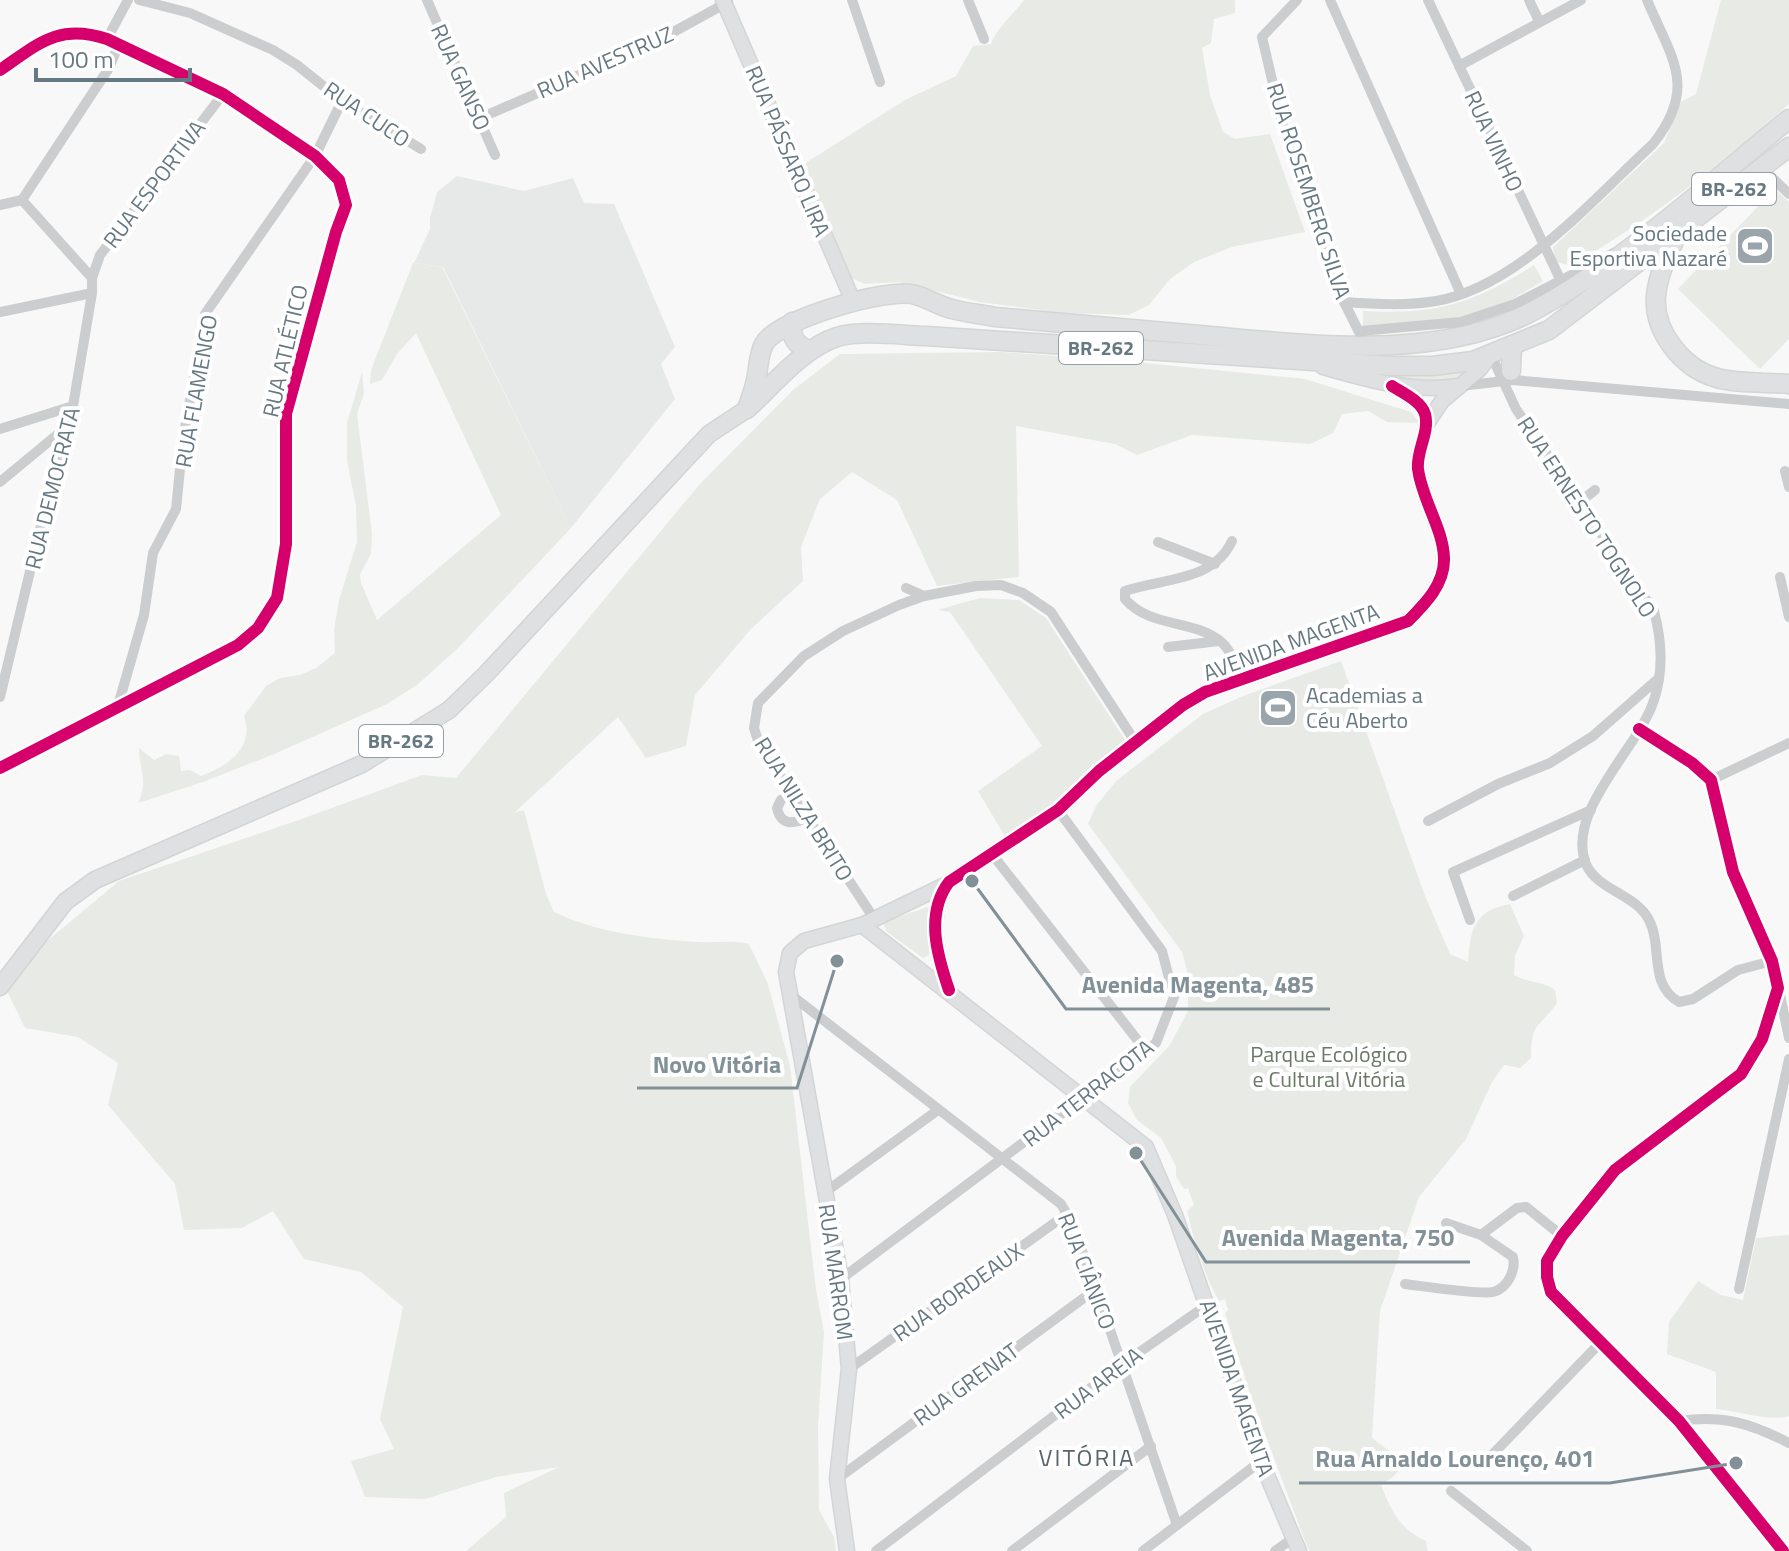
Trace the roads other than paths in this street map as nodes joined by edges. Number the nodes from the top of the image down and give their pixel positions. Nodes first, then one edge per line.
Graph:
1 (128, 0) edge
2 (139, 0) edge
3 (185, 0) edge
4 (427, 0) edge
5 (852, 0) edge
6 (968, 0) edge
7 (1297, 0) edge
8 (1330, 0) edge
9 (1428, 0) edge
10 (1529, 0) edge
11 (1581, 0) edge
12 (1647, 0) edge
13 (726, 1) edge
14 (190, 13) junction
15 (1539, 21) junction
16 (107, 39) junction
17 (984, 39) dead end
18 (119, 44) junction
19 (1459, 66) junction
20 (0, 70) edge
21 (880, 82) dead end
22 (223, 94) junction
23 (342, 101) junction
24 (478, 119) junction
25 (1789, 119) edge
26 (1789, 147) edge
27 (421, 149) dead end
28 (495, 155) dead end
29 (315, 156) junction
30 (1762, 168) junction
31 (1789, 194) edge
32 (22, 200) junction
33 (0, 205) edge
34 (1679, 233) junction
35 (1543, 245) junction
36 (1632, 245) junction
37 (92, 278) junction
38 (1561, 281) junction
39 (92, 293) junction
40 (1461, 294) junction
41 (853, 301) junction
42 (1344, 302) junction
43 (0, 312) edge
44 (792, 322) junction
45 (1369, 341) junction
46 (1512, 346) junction
47 (810, 351) junction
48 (1491, 355) junction
49 (1306, 362) junction
50 (1506, 376) junction
51 (1789, 384) edge
52 (1392, 386) junction
53 (1460, 386) junction
54 (1789, 404) edge
55 (73, 406) junction
56 (747, 409) junction
57 (1426, 425) junction
58 (0, 429) edge
59 (64, 429) junction
60 (1785, 471) dead end
61 (0, 482) edge
62 (1789, 487) edge
63 (1595, 490) dead end
64 (1580, 502) junction
65 (1232, 541) dead end
66 (1158, 542) dead end
67 (1215, 564) junction
68 (1780, 577) dead end
69 (906, 588) dead end
70 (924, 596) junction
71 (1789, 617) edge
72 (1220, 641) junction
73 (1168, 647) dead end
74 (1659, 678) junction
75 (1242, 679) junction
76 (0, 697) edge
77 (117, 709) junction
78 (1639, 729) junction
79 (1136, 743) junction
80 (1789, 743) edge
81 (0, 768) edge
82 (1711, 780) junction
83 (792, 793) junction
84 (1058, 810) junction
85 (1591, 810) junction
86 (807, 818) junction
87 (1428, 821) dead end
88 (992, 854) junction
89 (1585, 860) junction
90 (949, 882) junction
91 (1513, 896) dead end
92 (1470, 920) dead end
93 (868, 922) junction
94 (939, 961) junction
95 (1772, 961) junction
96 (922, 970) junction
97 (0, 987) edge
98 (1778, 988) junction
99 (949, 990) junction
100 (791, 995) junction
101 (1789, 1038) edge
102 (1146, 1051) junction
103 (1789, 1059) edge
104 (1084, 1097) junction
105 (938, 1110) junction
106 (1003, 1159) junction
107 (824, 1193) junction
108 (1067, 1214) junction
109 (1446, 1223) dead end
110 (1481, 1235) junction
111 (1562, 1236) junction
112 (841, 1279) junction
113 (1405, 1284) dead end
114 (1096, 1289) junction
115 (1739, 1289) dead end
116 (1207, 1305) junction
117 (1600, 1343) junction
118 (1121, 1365) junction
119 (849, 1369) junction
120 (1679, 1421) junction
121 (1789, 1443) edge
122 (1151, 1446) junction
123 (1491, 1456) dead end
124 (1261, 1461) junction
125 (837, 1479) junction
126 (1451, 1491) dead end
127 (1177, 1525) junction
128 (1295, 1545) edge
129 (847, 1551) edge
130 (876, 1551) edge
131 (1012, 1551) edge
132 (1143, 1551) edge
133 (1275, 1551) edge
134 (1527, 1551) edge
135 (1783, 1551) edge

1 - 16 street
2 - 14 street, RUA CUCO
3 - 14 street
4 - 24 street, RUA GANSO
5 - 21 street
6 - 17 street
7 - 42 street, RUA ROSEMBERG SILVA
8 - 40 street
9 - 19 street, RUA VINHO
10 - 15 street
11 - 15 street
12 - 35 street
13 - 24 street, RUA AVESTRUZ
13 - 41 street, RUA PÁSSARO LIRA
14 - 23 street, RUA CUCO
15 - 19 street
16 - 18 street, RUA ATLÉTICO
16 - 20 street, RUA ATLÉTICO
18 - 22 street, RUA ATLÉTICO
18 - 32 street
19 - 35 street, RUA VINHO
22 - 29 street, RUA ATLÉTICO
22 - 37 street, RUA ESPORTIVA
23 - 27 street, RUA CUCO
23 - 29 street, RUA FLAMENGO
24 - 28 street, RUA GANSO
25 - 36 highway, BR-262
26 - 30 highway, BR-262
29 - 77 street, RUA FLAMENGO
29 - 77 street, RUA ATLÉTICO
30 - 31 street
30 - 34 highway, BR-262
32 - 33 street
32 - 37 street
34 - 46 highway, BR-262
34 - 51 highway
35 - 38 street, RUA VINHO
35 - 40 street
36 - 38 street
36 - 45 highway, BR-262
37 - 39 street, RUA DEMOCRATA
38 - 45 street
39 - 43 street
39 - 55 street, RUA DEMOCRATA
40 - 42 street
41 - 44 highway, BR-262
41 - 45 highway, BR-262
42 - 45 street, RUA ROSEMBERG SILVA
44 - 47 highway
44 - 56 highway, BR-262
45 - 48 highway
46 - 48 highway, BR-262
46 - 50 highway
47 - 49 highway, BR-262
47 - 56 highway, BR-262
48 - 49 highway, BR-262
48 - 50 street, RUA ERNESTO TOGNOLO
48 - 53 street, AVENIDA MAGENTA
49 - 52 street
50 - 53 street
50 - 54 street
50 - 64 street, RUA ERNESTO TOGNOLO
52 - 53 street
52 - 57 street
53 - 57 street, AVENIDA MAGENTA
55 - 58 street
55 - 59 street, RUA DEMOCRATA
56 - 97 main road, BR-262
57 - 75 street, AVENIDA MAGENTA
59 - 61 street
59 - 76 street, RUA DEMOCRATA
60 - 62 street
63 - 64 street
64 - 74 street, RUA ERNESTO TOGNOLO
65 - 67 street
66 - 67 street
67 - 72 street
68 - 71 street
69 - 70 street
70 - 79 street, RUA NILZA BRITO
70 - 83 street, RUA NILZA BRITO
72 - 73 street
72 - 75 street
74 - 78 street, RUA ERNESTO TOGNOLO
74 - 87 street
75 - 79 street, AVENIDA MAGENTA
77 - 81 street, RUA ATLÉTICO
78 - 82 street
78 - 85 street, RUA ERNESTO TOGNOLO
79 - 84 street, AVENIDA MAGENTA
80 - 82 street
82 - 95 street
83 - 86 street, RUA NILZA BRITO
83 - 86 street
84 - 88 street, AVENIDA MAGENTA
84 - 102 street, RUA TERRACOTA
85 - 89 street, RUA ERNESTO TOGNOLO
85 - 92 street
86 - 93 street, RUA NILZA BRITO
88 - 90 street, AVENIDA MAGENTA
88 - 102 street
89 - 91 street
89 - 95 street
90 - 93 street, AVENIDA MAGENTA
90 - 94 street
93 - 96 street, AVENIDA MAGENTA
93 - 100 street, RUA MARROM
94 - 96 street
94 - 99 street
95 - 98 street
96 - 99 street, AVENIDA MAGENTA
98 - 101 street
98 - 111 street
99 - 104 street, AVENIDA MAGENTA
100 - 105 street, RUA CIÂNICO
100 - 107 street, RUA MARROM
102 - 104 street, RUA TERRACOTA
103 - 115 street
104 - 106 street, RUA TERRACOTA
104 - 116 street, AVENIDA MAGENTA
105 - 106 street, RUA CIÂNICO
105 - 107 street
106 - 108 street, RUA CIÂNICO
106 - 112 street, RUA TERRACOTA
107 - 112 street, RUA MARROM
108 - 114 street, RUA CIÂNICO
108 - 119 street, RUA BORDEAUX
109 - 110 street
110 - 111 street
110 - 113 street
111 - 117 street
112 - 119 street, RUA MARROM
114 - 118 street, RUA CIÂNICO
114 - 125 street, RUA GRENAT
116 - 118 street, RUA AREIA
116 - 124 street, AVENIDA MAGENTA
117 - 120 street
117 - 123 street
118 - 122 street, RUA CIÂNICO
118 - 130 street, RUA AREIA
119 - 125 street, RUA MARROM
120 - 121 street
120 - 135 street
122 - 127 street, RUA CIÂNICO
122 - 131 street
124 - 127 street
124 - 128 street, AVENIDA MAGENTA
125 - 129 street, RUA MARROM
126 - 134 street
127 - 132 street
128 - 133 street

